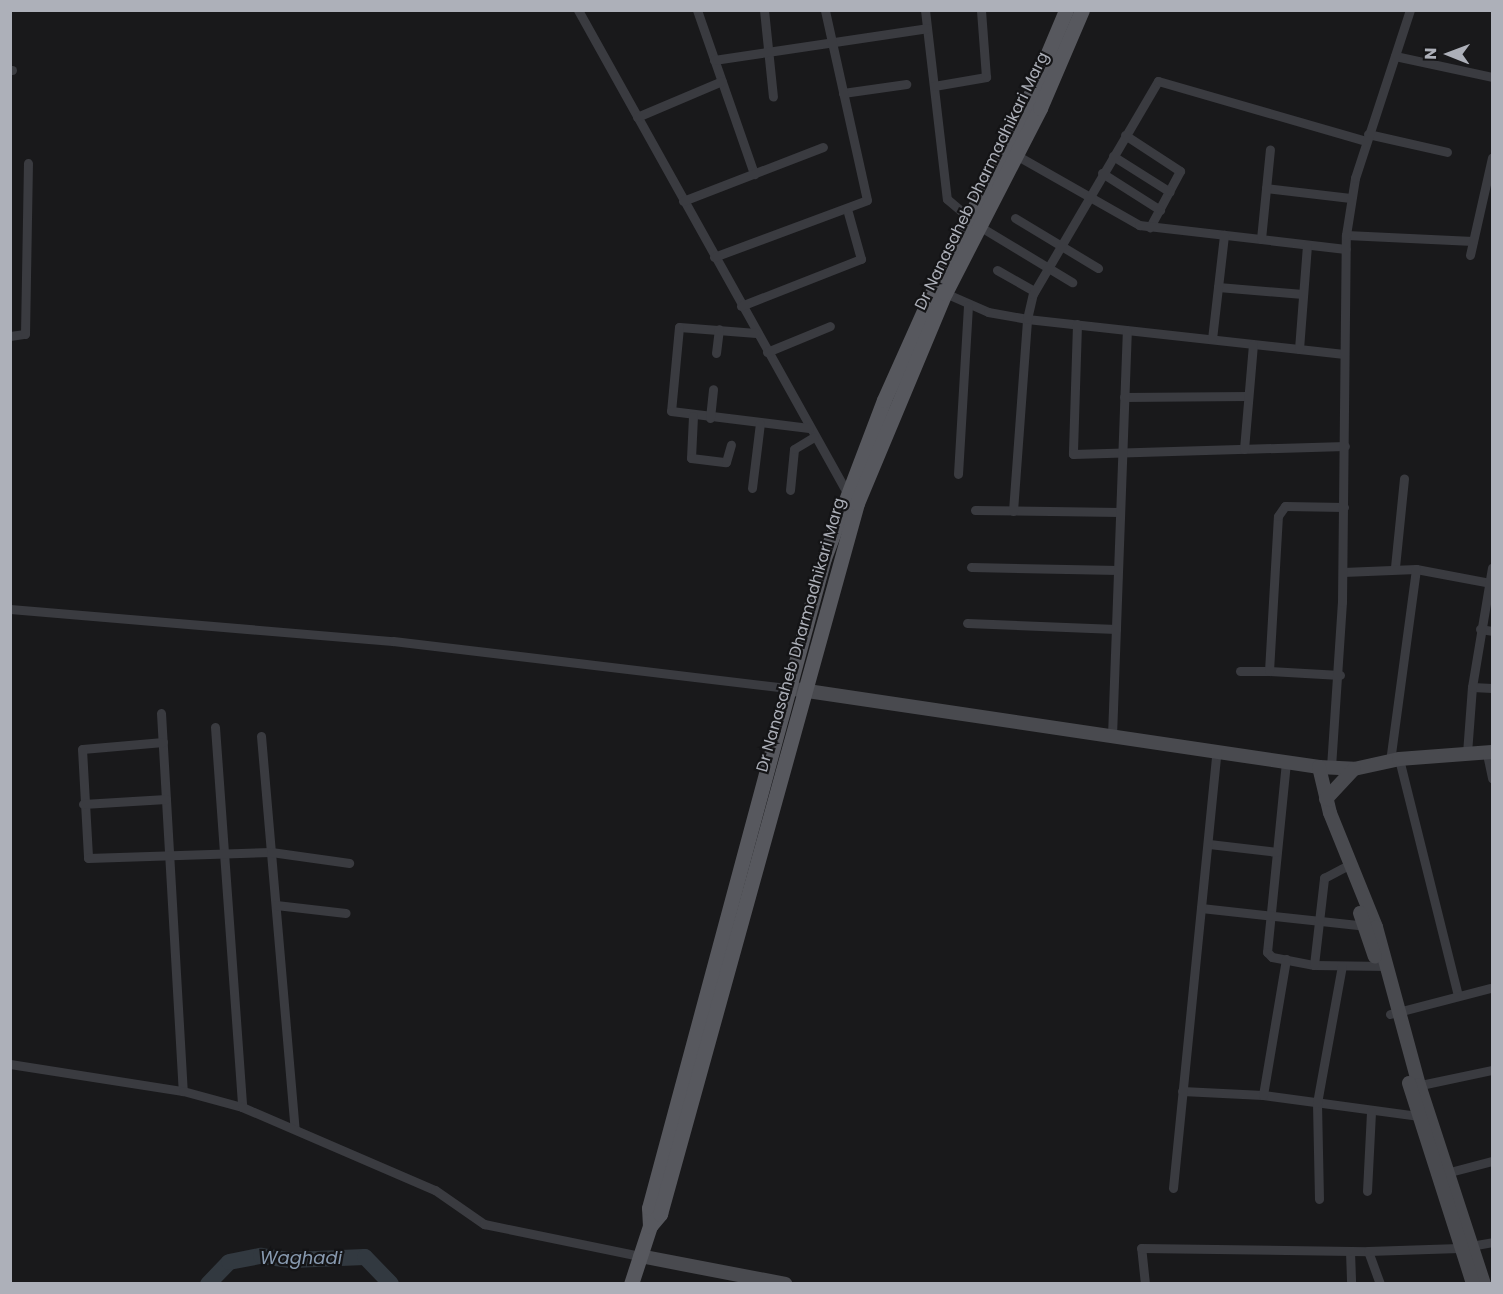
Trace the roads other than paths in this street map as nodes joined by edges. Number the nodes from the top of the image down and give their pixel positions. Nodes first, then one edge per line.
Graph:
1 (578, 10) edge
2 (697, 10) edge
3 (764, 10) edge
4 (825, 10) edge
5 (925, 10) edge
6 (981, 10) edge
7 (1066, 10) edge
8 (1082, 10) edge
9 (1410, 10) edge
10 (927, 28) junction
11 (831, 42) junction
12 (768, 51) junction
13 (1395, 56) junction
14 (714, 60) junction
15 (1492, 77) edge
16 (722, 81) junction
17 (906, 84) dead end
18 (934, 86) junction
19 (843, 93) junction
20 (773, 97) dead end
21 (637, 117) junction
22 (1125, 135) junction
23 (1367, 138) junction
24 (823, 147) dead end
25 (1270, 149) dead end
26 (1447, 152) dead end
27 (1016, 155) junction
28 (1113, 156) junction
29 (1492, 157) edge
30 (28, 163) dead end
31 (1102, 173) junction
32 (754, 174) junction
33 (1266, 188) junction
34 (1170, 192) junction
35 (1088, 197) junction
36 (1350, 198) junction
37 (683, 201) junction
38 (848, 209) junction
39 (1160, 210) junction
40 (1015, 218) dead end
41 (973, 223) junction
42 (1150, 227) junction
43 (1224, 235) junction
44 (1346, 235) junction
45 (1261, 239) junction
46 (1473, 241) junction
47 (1307, 245) junction
48 (1059, 246) junction
49 (1346, 249) junction
50 (1470, 255) dead end
51 (714, 257) junction
52 (1046, 267) junction
53 (1098, 268) dead end
54 (997, 270) dead end
55 (1072, 282) dead end
56 (1218, 286) junction
57 (939, 290) junction
58 (1034, 291) junction
59 (1303, 294) junction
60 (968, 305) junction
61 (741, 306) junction
62 (1027, 319) junction
63 (1077, 324) junction
64 (830, 326) dead end
65 (719, 329) junction
66 (1127, 330) junction
67 (756, 333) junction
68 (10, 336) edge
69 (1212, 339) junction
70 (1253, 344) junction
71 (1299, 349) junction
72 (767, 352) junction
73 (716, 353) dead end
74 (1344, 354) junction
75 (713, 389) dead end
76 (1248, 396) junction
77 (1124, 397) junction
78 (693, 416) junction
79 (710, 418) junction
80 (760, 423) junction
81 (808, 428) junction
82 (814, 437) junction
83 (731, 445) dead end
84 (1345, 446) junction
85 (1244, 449) junction
86 (1122, 453) junction
87 (958, 474) dead end
88 (1404, 478) dead end
89 (752, 488) dead end
90 (790, 490) dead end
91 (852, 499) junction
92 (1344, 507) junction
93 (975, 510) dead end
94 (1013, 511) junction
95 (1120, 512) junction
96 (971, 567) dead end
97 (1395, 567) junction
98 (1492, 568) edge
99 (1416, 569) junction
100 (1118, 570) junction
101 (1342, 572) junction
102 (1490, 582) junction
103 (10, 609) edge
104 (967, 623) dead end
105 (1116, 629) junction
106 (1480, 629) junction
107 (1492, 631) edge
108 (1240, 671) dead end
109 (1269, 671) junction
110 (1340, 675) junction
111 (1472, 687) junction
112 (1492, 688) edge
113 (796, 689) junction
114 (161, 713) dead end
115 (215, 727) dead end
116 (261, 736) dead end
117 (1112, 736) junction
118 (163, 742) junction
119 (1217, 752) junction
120 (1467, 753) junction
121 (1491, 755) edge
122 (1394, 760) junction
123 (1286, 762) junction
124 (1321, 766) junction
125 (1354, 769) junction
126 (1492, 778) edge
127 (166, 799) junction
128 (1326, 800) junction
129 (83, 804) junction
130 (1209, 844) junction
131 (271, 852) junction
132 (1277, 852) junction
133 (224, 853) junction
134 (169, 857) junction
135 (349, 862) dead end
136 (1347, 866) junction
137 (276, 905) junction
138 (1201, 908) junction
139 (346, 913) dead end
140 (1270, 916) junction
141 (1319, 921) junction
142 (1370, 926) junction
143 (1286, 959) junction
144 (1314, 965) junction
145 (1342, 966) junction
146 (1382, 966) junction
147 (1490, 988) dead end
148 (1458, 996) junction
149 (1395, 1013) junction
150 (10, 1064) edge
151 (1492, 1070) edge
152 (1415, 1086) junction
153 (183, 1091) junction
154 (1182, 1091) junction
155 (1263, 1095) junction
156 (1317, 1103) junction
157 (242, 1107) junction
158 (1371, 1111) junction
159 (1418, 1116) junction
160 (295, 1129) junction
161 (1492, 1161) edge
162 (1446, 1173) junction
163 (1173, 1188) dead end
164 (1367, 1191) dead end
165 (1319, 1199) dead end
166 (1492, 1242) edge
167 (1464, 1248) junction
168 (1350, 1251) junction
169 (1368, 1251) junction
170 (640, 1256) junction
171 (631, 1284) edge
172 (785, 1284) edge
173 (1145, 1284) edge
174 (1351, 1284) edge
175 (1380, 1284) edge
176 (1473, 1284) edge
177 (1484, 1284) edge

1 - 21 street
2 - 14 street
3 - 12 street
4 - 11 street
5 - 10 street
6 - 18 street
7 - 41 main road, Dr Nanasaheb Dharmadhikari Marg
8 - 27 main road, Dr Nanasaheb Dharmadhikari Marg
9 - 13 street
10 - 11 street
10 - 18 street
11 - 12 street
11 - 19 street
12 - 14 street
12 - 20 street
13 - 15 street
13 - 23 street
14 - 16 street
16 - 21 street
16 - 32 street
17 - 19 street
18 - 41 street
19 - 38 street
21 - 37 street
22 - 23 street
22 - 28 street
22 - 34 street
23 - 26 street
23 - 36 street
24 - 32 street
25 - 33 street
27 - 35 street
27 - 41 main road, Dr Nanasaheb Dharmadhikari Marg
28 - 31 street
28 - 34 street
29 - 46 street
30 - 68 street
31 - 35 street
31 - 39 street
32 - 37 street
33 - 36 street
33 - 45 street
34 - 39 street
35 - 42 street
35 - 48 street
36 - 44 street
37 - 51 street
38 - 51 street
38 - 61 street
39 - 42 street
40 - 48 street
41 - 52 street
41 - 57 main road, Dr Nanasaheb Dharmadhikari Marg
42 - 43 street
43 - 45 street
43 - 56 street
44 - 46 street
44 - 49 street
45 - 47 street
46 - 50 street
47 - 49 street
47 - 59 street
48 - 52 street
48 - 53 street
49 - 74 street
51 - 61 street
52 - 55 street
52 - 58 street
54 - 58 street
56 - 59 street
56 - 69 street
57 - 60 street
57 - 91 main road, Dr Nanasaheb Dharmadhikari Marg
58 - 62 street
59 - 71 street
60 - 62 street
60 - 87 street
61 - 67 street
62 - 63 street
62 - 94 street
63 - 66 street
63 - 86 street
64 - 72 street
65 - 67 street
65 - 73 street
65 - 78 street
66 - 69 street
66 - 77 street
67 - 72 street
69 - 70 street
70 - 71 street
70 - 76 street
71 - 74 street
72 - 81 street
74 - 84 street
75 - 79 street
76 - 77 street
76 - 85 street
77 - 86 street
78 - 79 street
78 - 83 street
79 - 80 street
80 - 81 street
80 - 89 street
81 - 82 street
82 - 90 street
82 - 91 street
84 - 85 street
84 - 92 street
85 - 86 street
86 - 95 street
88 - 97 street
91 - 113 main road, Dr Nanasaheb Dharmadhikari Marg
92 - 101 street
92 - 109 street
93 - 94 street
94 - 95 street
95 - 100 street
96 - 100 street
97 - 99 street
97 - 101 street
98 - 102 street
99 - 102 street
99 - 122 street
100 - 105 street
101 - 110 street
102 - 106 street
103 - 113 street
104 - 105 street
105 - 117 street
106 - 107 street
106 - 111 street
108 - 109 street
109 - 110 street
110 - 124 street
111 - 112 street
111 - 120 street
113 - 117 street
113 - 170 main road, Dr Nanasaheb Dharmadhikari Marg
114 - 118 street
115 - 133 street
116 - 131 street
117 - 119 street
118 - 127 street
118 - 129 street
119 - 123 street
119 - 130 street
120 - 121 street
120 - 122 street
121 - 126 street
122 - 125 street
122 - 148 street
123 - 124 street
123 - 132 street
124 - 125 street
124 - 128 street
124 - 136 street
125 - 128 street
127 - 129 street
127 - 134 street
128 - 136 street
129 - 134 street
130 - 132 street
130 - 138 street
131 - 133 street
131 - 135 street
131 - 137 street
132 - 140 street
133 - 134 street
133 - 157 street
134 - 153 street
136 - 141 street
136 - 142 street
137 - 139 street
137 - 160 street
138 - 140 street
138 - 154 street
140 - 141 street
140 - 143 street
141 - 142 street
141 - 144 street
142 - 146 street
143 - 144 street
143 - 155 street
144 - 145 street
145 - 146 street
145 - 156 street
146 - 149 street
147 - 148 street
148 - 149 street
149 - 152 street
150 - 153 street
151 - 152 street
152 - 159 street
152 - 162 street
153 - 157 street
154 - 155 street
154 - 163 street
155 - 156 street
156 - 158 street
156 - 165 street
157 - 160 street
158 - 159 street
158 - 164 street
159 - 167 street
160 - 170 street
161 - 162 street
162 - 167 street
166 - 167 street
167 - 169 street
167 - 176 street
167 - 177 street
168 - 169 street
168 - 173 street
168 - 174 street
169 - 175 street
170 - 171 main road, Dr Nanasaheb Dharmadhikari Marg
170 - 172 street

